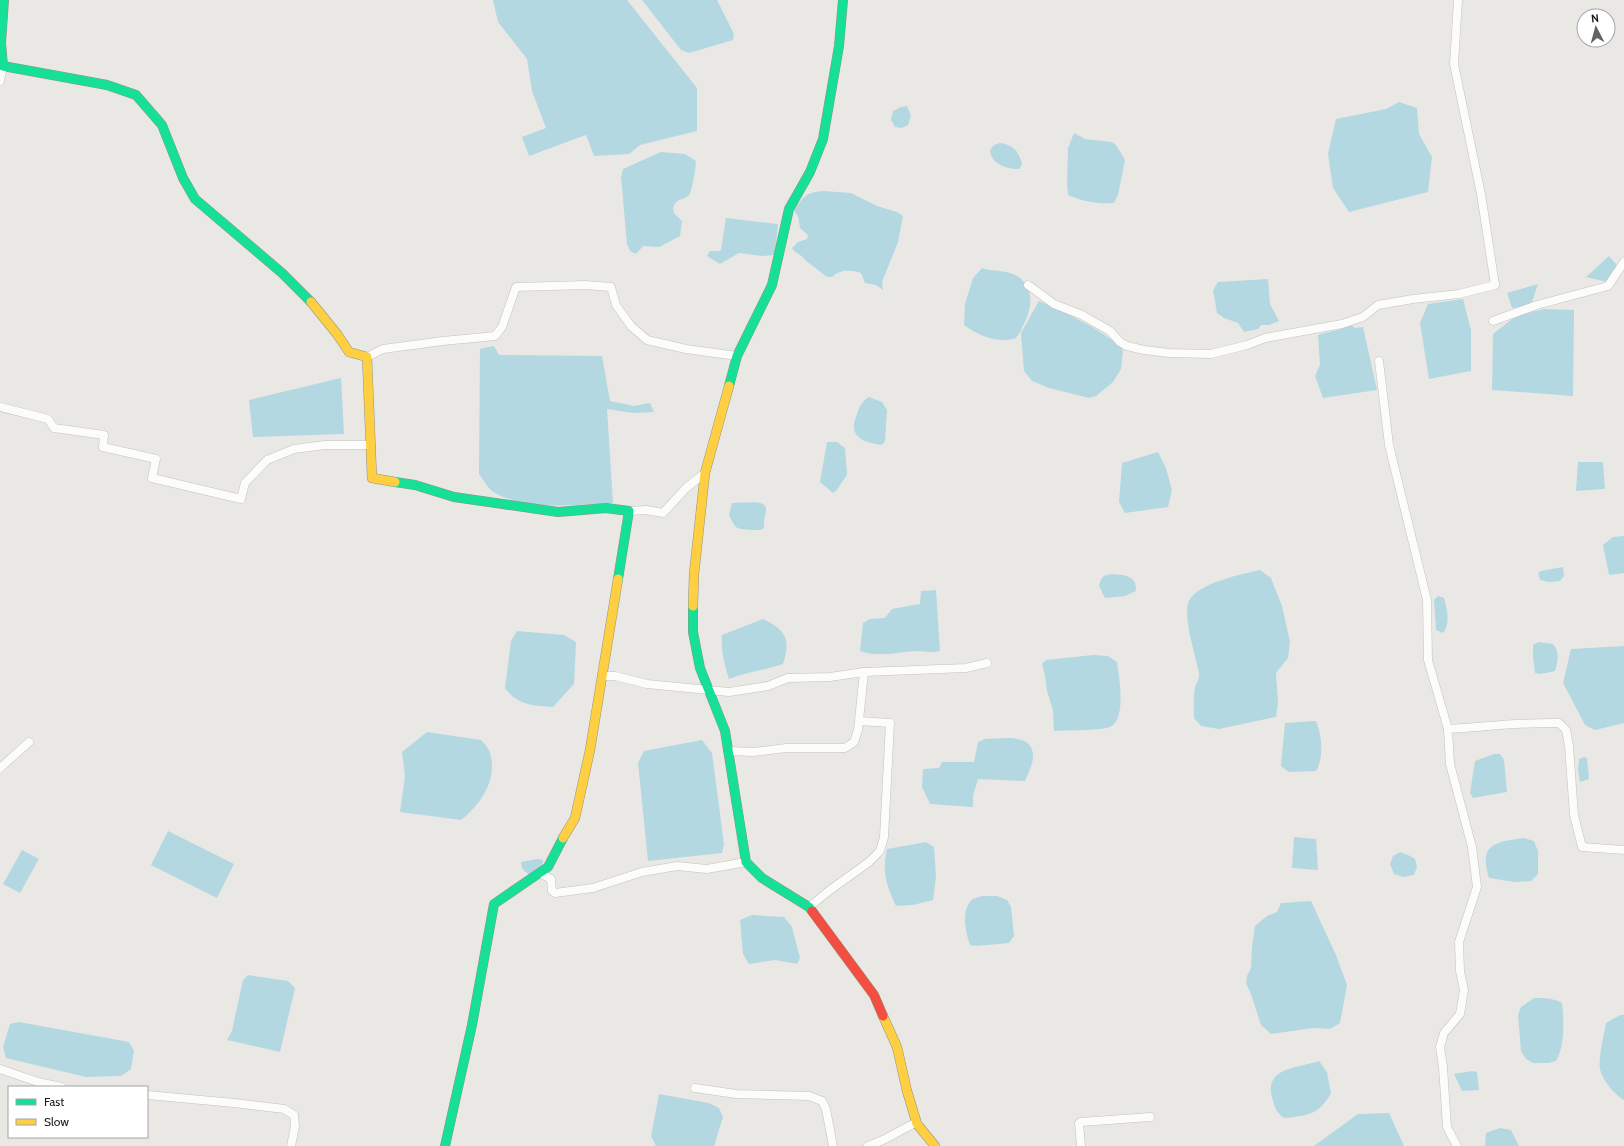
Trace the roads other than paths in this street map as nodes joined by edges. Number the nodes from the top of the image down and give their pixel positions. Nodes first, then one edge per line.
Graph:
1 (4, 0) edge
2 (843, 0) edge
3 (1458, 0) edge
4 (3, 66) junction
5 (0, 81) edge
6 (1624, 262) edge
7 (1028, 286) dead end
8 (1493, 321) dead end
9 (736, 356) junction
10 (367, 357) junction
11 (1379, 361) dead end
12 (0, 407) edge
13 (371, 445) junction
14 (705, 473) junction
15 (629, 511) junction
16 (987, 663) dead end
17 (864, 672) junction
18 (602, 676) junction
19 (710, 691) junction
20 (859, 721) junction
21 (1448, 729) junction
22 (29, 742) dead end
23 (728, 751) junction
24 (0, 768) edge
25 (1624, 850) edge
26 (746, 862) junction
27 (540, 873) junction
28 (809, 907) junction
29 (0, 1069) edge
30 (56, 1086) edge
31 (695, 1088) dead end
32 (148, 1095) edge
33 (1150, 1117) dead end
34 (917, 1124) junction
35 (291, 1146) edge
36 (445, 1146) edge
37 (833, 1146) edge
38 (868, 1146) edge
39 (935, 1146) edge
40 (1080, 1146) edge
41 (1457, 1146) edge

1 - 4 street
2 - 9 street
3 - 7 street
4 - 5 street
4 - 10 street
6 - 8 street
9 - 10 street
9 - 14 street
10 - 13 street
11 - 21 street
12 - 13 street
13 - 15 street
14 - 15 street
14 - 19 street
15 - 18 street
16 - 17 street
17 - 19 street
17 - 20 street
18 - 19 street
18 - 27 street
19 - 23 street
20 - 23 street
20 - 28 street
21 - 25 street
21 - 41 street
22 - 24 street
23 - 26 street
26 - 27 street
26 - 28 street
27 - 36 street
28 - 34 street
29 - 30 street
31 - 37 street
32 - 35 street
33 - 40 street
34 - 38 street
34 - 39 street

